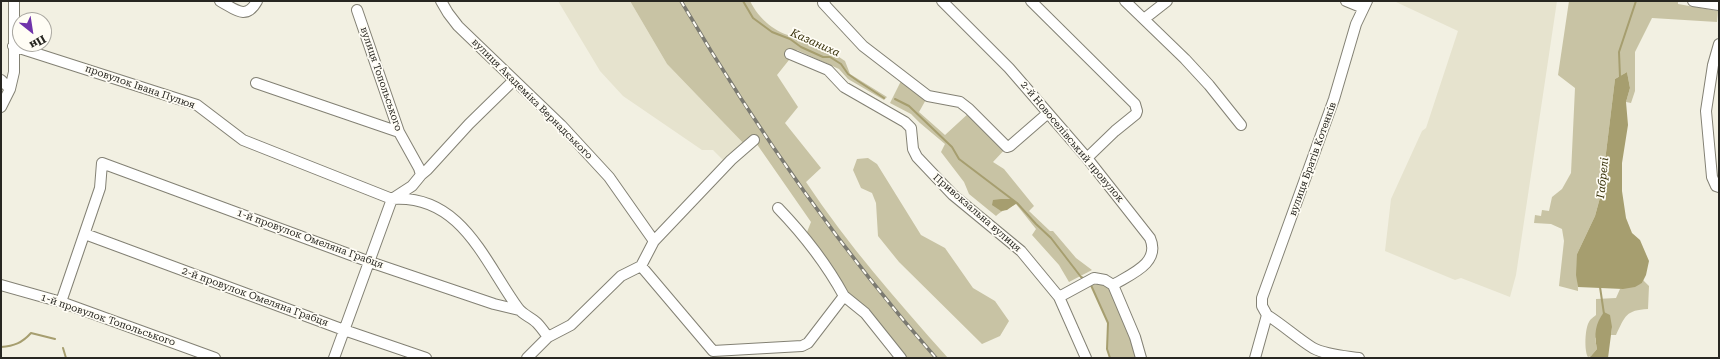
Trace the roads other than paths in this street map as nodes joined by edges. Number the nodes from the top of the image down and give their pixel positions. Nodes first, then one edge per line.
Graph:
1 (14, 1) edge
2 (220, 1) edge
3 (257, 1) edge
4 (441, 1) edge
5 (942, 1) edge
6 (1031, 1) edge
7 (1125, 1) edge
8 (1166, 1) edge
9 (1346, 1) edge
10 (1693, 1) edge
11 (824, 2) edge
12 (1365, 5) edge
13 (1719, 5) edge
14 (357, 10) dead end
15 (14, 12) edge
16 (1144, 19) junction
17 (1719, 44) edge
18 (13, 52) edge
19 (32, 52) edge
20 (790, 54) dead end
21 (1, 80) edge
22 (514, 80) junction
23 (256, 83) dead end
24 (10, 89) junction
25 (1, 107) edge
26 (1048, 113) junction
27 (1240, 126) dead end
28 (399, 132) junction
29 (754, 140) dead end
30 (1087, 158) junction
31 (421, 175) junction
32 (1719, 187) edge
33 (392, 199) junction
34 (778, 208) dead end
35 (85, 234) junction
36 (654, 241) junction
37 (370, 262) junction
38 (641, 266) junction
39 (1, 285) edge
40 (1113, 285) junction
41 (844, 296) junction
42 (1059, 297) junction
43 (61, 302) junction
44 (519, 310) junction
45 (1267, 315) junction
46 (344, 330) junction
47 (548, 337) junction
48 (712, 354) edge
49 (215, 358) edge
50 (334, 358) edge
51 (426, 358) edge
52 (527, 358) edge
53 (901, 358) edge
54 (1086, 358) edge
55 (1141, 358) edge
56 (1255, 358) edge
57 (1359, 358) edge

1 - 15 street
2 - 3 street
4 - 22 street, вулиця Академіка Вернадського
5 - 26 street, 2-й Новоселівський провулок
6 - 30 street
7 - 16 street
8 - 16 street
9 - 12 street
10 - 13 street
11 - 26 street
12 - 45 street, вулиця Братів Котенків
14 - 28 street, вулиця Топольського
16 - 27 street
17 - 32 street
18 - 24 street
19 - 33 street, провулок Івана Пулюя
20 - 42 street, Привокзальна вулиця
21 - 24 street
22 - 31 street
22 - 36 street, вулиця Академіка Вернадського
23 - 28 street
24 - 25 street
26 - 30 street, 2-й Новоселівський провулок
28 - 31 street, вулиця Топольського
29 - 36 street
30 - 40 street, 2-й Новоселівський провулок
31 - 33 street
33 - 37 street
33 - 44 street
34 - 41 street
35 - 37 street, 1-й провулок Омеляна Грабця
35 - 43 street
35 - 46 street, 2-й провулок Омеляна Грабця
36 - 38 street
37 - 44 street, 1-й провулок Омеляна Грабця
37 - 46 street
38 - 47 street
38 - 48 street
39 - 43 street, 1-й провулок Топольського
40 - 42 street
40 - 55 street
41 - 48 street
41 - 53 street
42 - 54 street, Привокзальна вулиця
43 - 49 street, 1-й провулок Топольського
44 - 47 street
45 - 56 street, вулиця Братів Котенків
45 - 57 street
46 - 50 street
46 - 51 street, 2-й провулок Омеляна Грабця
47 - 52 street

